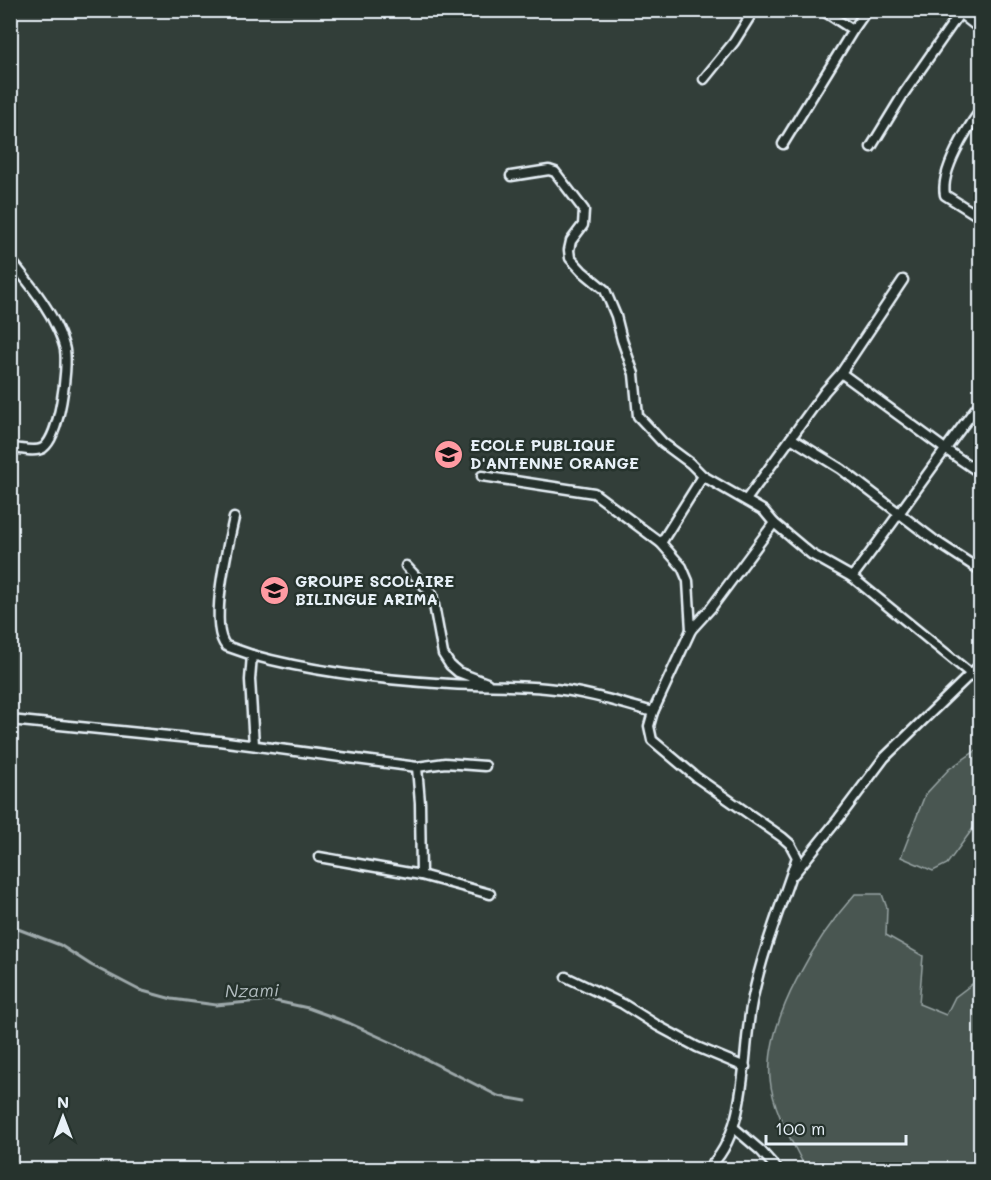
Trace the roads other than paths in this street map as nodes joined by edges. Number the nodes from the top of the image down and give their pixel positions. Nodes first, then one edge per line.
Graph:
1 (754, 10) edge
2 (822, 10) edge
3 (867, 10) edge
4 (960, 12) edge
5 (981, 29) edge
6 (853, 30) junction
7 (704, 79) dead end
8 (981, 111) edge
9 (783, 144) dead end
10 (871, 147) dead end
11 (511, 176) dead end
12 (981, 218) edge
13 (10, 259) edge
14 (903, 280) dead end
15 (841, 373) junction
16 (981, 403) edge
17 (791, 438) junction
18 (10, 448) edge
19 (945, 449) junction
20 (981, 472) edge
21 (482, 476) dead end
22 (703, 476) junction
23 (746, 500) junction
24 (900, 514) junction
25 (234, 518) dead end
26 (774, 523) junction
27 (660, 543) junction
28 (406, 566) dead end
29 (981, 570) edge
30 (852, 577) junction
31 (691, 630) junction
32 (252, 655) junction
33 (981, 665) edge
34 (971, 674) junction
35 (496, 686) junction
36 (653, 712) junction
37 (10, 720) edge
38 (254, 745) junction
39 (485, 766) dead end
40 (417, 767) junction
41 (319, 857) dead end
42 (421, 875) junction
43 (790, 879) junction
44 (490, 894) dead end
45 (566, 977) dead end
46 (745, 1067) junction
47 (733, 1127) junction
48 (705, 1170) edge
49 (778, 1170) edge

1 - 7 street
2 - 6 street
3 - 6 street
4 - 5 street
4 - 10 street
6 - 9 street
8 - 12 street
11 - 22 street
13 - 18 street
14 - 15 street
15 - 17 street
15 - 19 street
16 - 19 street
17 - 23 street
17 - 24 street
19 - 20 street
19 - 24 street
21 - 27 street
22 - 23 street
22 - 27 street
23 - 26 street
24 - 29 street
24 - 30 street
25 - 32 street
26 - 30 street
26 - 31 street
27 - 31 street
28 - 35 street
30 - 34 street
31 - 36 street
32 - 35 street
32 - 38 street
33 - 34 street
34 - 43 street
35 - 36 street
36 - 43 street
37 - 38 street
38 - 40 street
39 - 40 street
40 - 42 street
41 - 42 street
42 - 44 street
43 - 46 street
45 - 46 street
46 - 47 street
47 - 48 street
47 - 49 street

